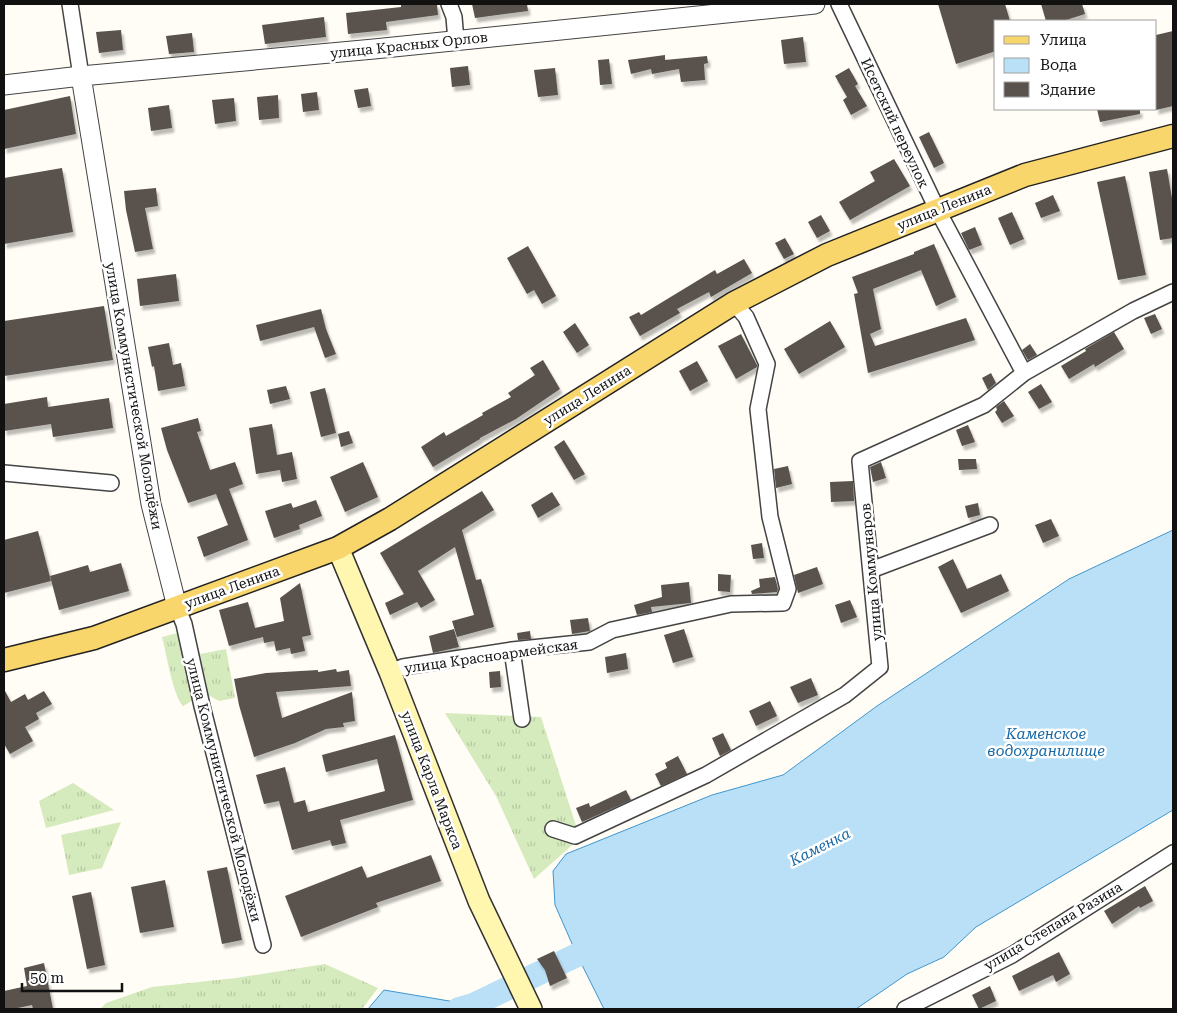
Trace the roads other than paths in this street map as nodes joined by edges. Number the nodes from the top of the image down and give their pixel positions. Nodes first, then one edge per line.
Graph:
1 (70, 4) edge
2 (449, 4) edge
3 (815, 4) edge
4 (839, 4) edge
5 (456, 41) junction
6 (81, 76) junction
7 (4, 85) edge
8 (1173, 136) edge
9 (937, 209) junction
10 (1173, 292) edge
11 (734, 303) junction
12 (1024, 373) junction
13 (4, 473) edge
14 (111, 483) dead end
15 (990, 525) dead end
16 (338, 548) junction
17 (871, 570) junction
18 (177, 607) junction
19 (512, 650) junction
20 (4, 660) edge
21 (390, 672) junction
22 (522, 719) dead end
23 (553, 829) dead end
24 (1173, 853) edge
25 (263, 945) dead end
26 (531, 1009) edge
27 (905, 1009) edge

1 - 6 street
2 - 5 street
3 - 5 street, улица Красных Орлов
4 - 9 street, Исетский переулок
5 - 6 street, улица Красных Орлов
6 - 7 street, улица Красных Орлов
6 - 18 street, улица Коммунистической Молодёжи
8 - 9 main road, улица Ленина
9 - 11 main road, улица Ленина
9 - 12 street, Исетский переулок
10 - 12 street, улица Коммунаров
11 - 16 main road, улица Ленина
11 - 19 street, улица Красноармейская
12 - 17 street, улица Коммунаров
13 - 14 street
15 - 17 street
16 - 18 main road, улица Ленина
16 - 21 main road, улица Карла Маркса
17 - 23 street, улица Коммунаров
18 - 20 main road, улица Ленина
18 - 25 street, улица Коммунистической Молодёжи
19 - 21 street, улица Красноармейская
19 - 22 street
21 - 26 main road, улица Карла Маркса
24 - 27 street, улица Степана Разина

